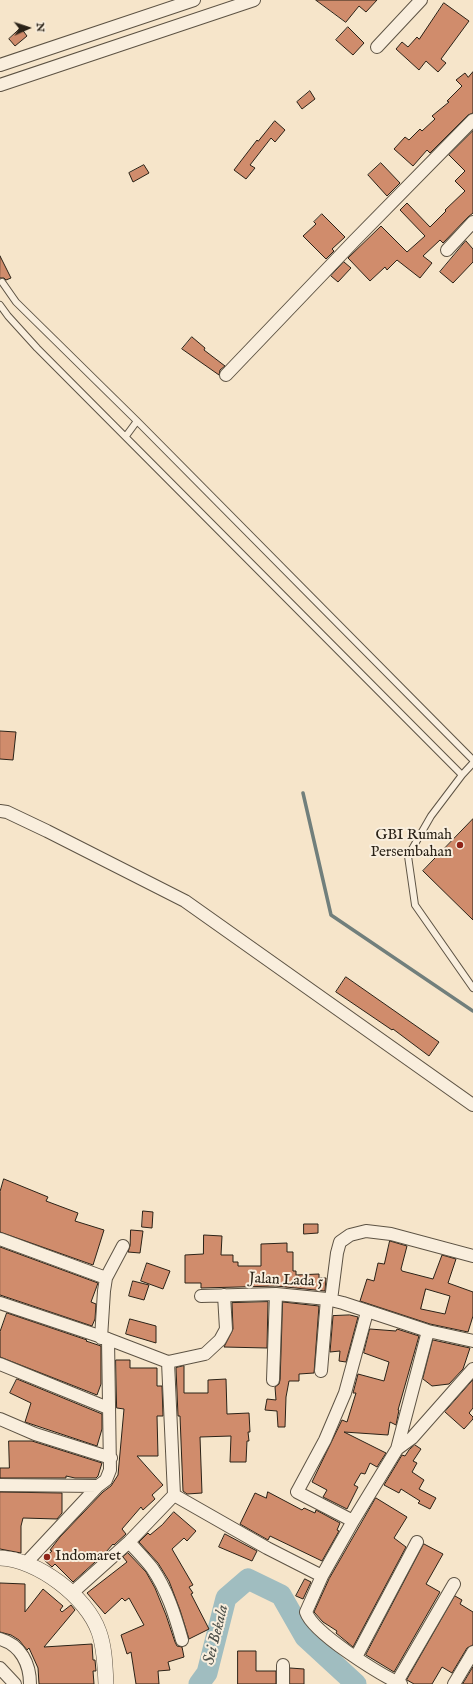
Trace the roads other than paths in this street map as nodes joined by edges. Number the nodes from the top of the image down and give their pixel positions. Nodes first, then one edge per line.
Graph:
1 (194, 0) edge
2 (254, 0) edge
3 (421, 0) edge
4 (109, 28) junction
5 (115, 46) junction
6 (377, 47) dead end
7 (0, 65) edge
8 (0, 85) edge
9 (473, 120) edge
10 (473, 222) edge
11 (447, 250) dead end
12 (2, 282) dead end
13 (0, 305) edge
14 (226, 375) dead end
15 (137, 421) junction
16 (126, 436) junction
17 (473, 760) edge
18 (473, 763) edge
19 (462, 775) junction
20 (0, 811) edge
21 (473, 988) edge
22 (473, 1105) edge
23 (0, 1240) edge
24 (123, 1246) dead end
25 (473, 1256) edge
26 (106, 1278) junction
27 (276, 1294) junction
28 (224, 1295) junction
29 (201, 1296) dead end
30 (329, 1300) junction
31 (1, 1307) edge
32 (367, 1312) junction
33 (428, 1331) junction
34 (104, 1338) junction
35 (473, 1341) edge
36 (168, 1362) junction
37 (0, 1364) edge
38 (473, 1369) edge
39 (321, 1371) dead end
40 (273, 1380) dead end
41 (108, 1408) junction
42 (0, 1419) edge
43 (397, 1449) junction
44 (111, 1458) junction
45 (0, 1485) edge
46 (98, 1486) junction
47 (174, 1495) junction
48 (353, 1521) junction
49 (129, 1542) junction
50 (417, 1542) dead end
51 (0, 1558) edge
52 (26, 1563) junction
53 (322, 1576) junction
54 (454, 1584) dead end
55 (72, 1593) junction
56 (0, 1639) edge
57 (182, 1640) dead end
58 (473, 1652) edge
59 (356, 1657) junction
60 (283, 1665) dead end
61 (0, 1668) edge
62 (399, 1683) edge
63 (15, 1684) edge
64 (30, 1684) edge
65 (106, 1684) edge
66 (283, 1684) edge
67 (454, 1684) edge

1 - 4 street
2 - 5 street
3 - 6 street
4 - 5 street
4 - 7 street
5 - 8 street
9 - 14 street
10 - 11 street
12 - 15 lane
13 - 16 lane
15 - 16 lane
15 - 17 lane
16 - 19 lane
18 - 19 lane
19 - 21 lane
20 - 22 street
23 - 26 street
24 - 26 street
25 - 30 street
26 - 34 street
27 - 28 street, Jalan Lada 5
27 - 30 street, Jalan Lada 5
27 - 40 street
28 - 29 street, Jalan Lada 5
28 - 36 street
30 - 32 street, Jalan Lada 5
30 - 39 street
31 - 34 street
32 - 33 street, Jalan Lada 5
32 - 48 street
33 - 35 street, Jalan Lada 5
33 - 43 street
34 - 36 street
34 - 41 street
36 - 47 street
37 - 41 street
38 - 43 street
41 - 44 street
42 - 44 street
43 - 48 street
44 - 46 street
45 - 46 street
46 - 52 street
47 - 49 street
47 - 53 street
48 - 53 street
49 - 55 street
49 - 57 street
50 - 59 street
51 - 52 street
52 - 55 street
53 - 59 street
54 - 62 street
55 - 65 street
56 - 64 street
58 - 67 street
59 - 62 street
60 - 66 street
61 - 63 street

